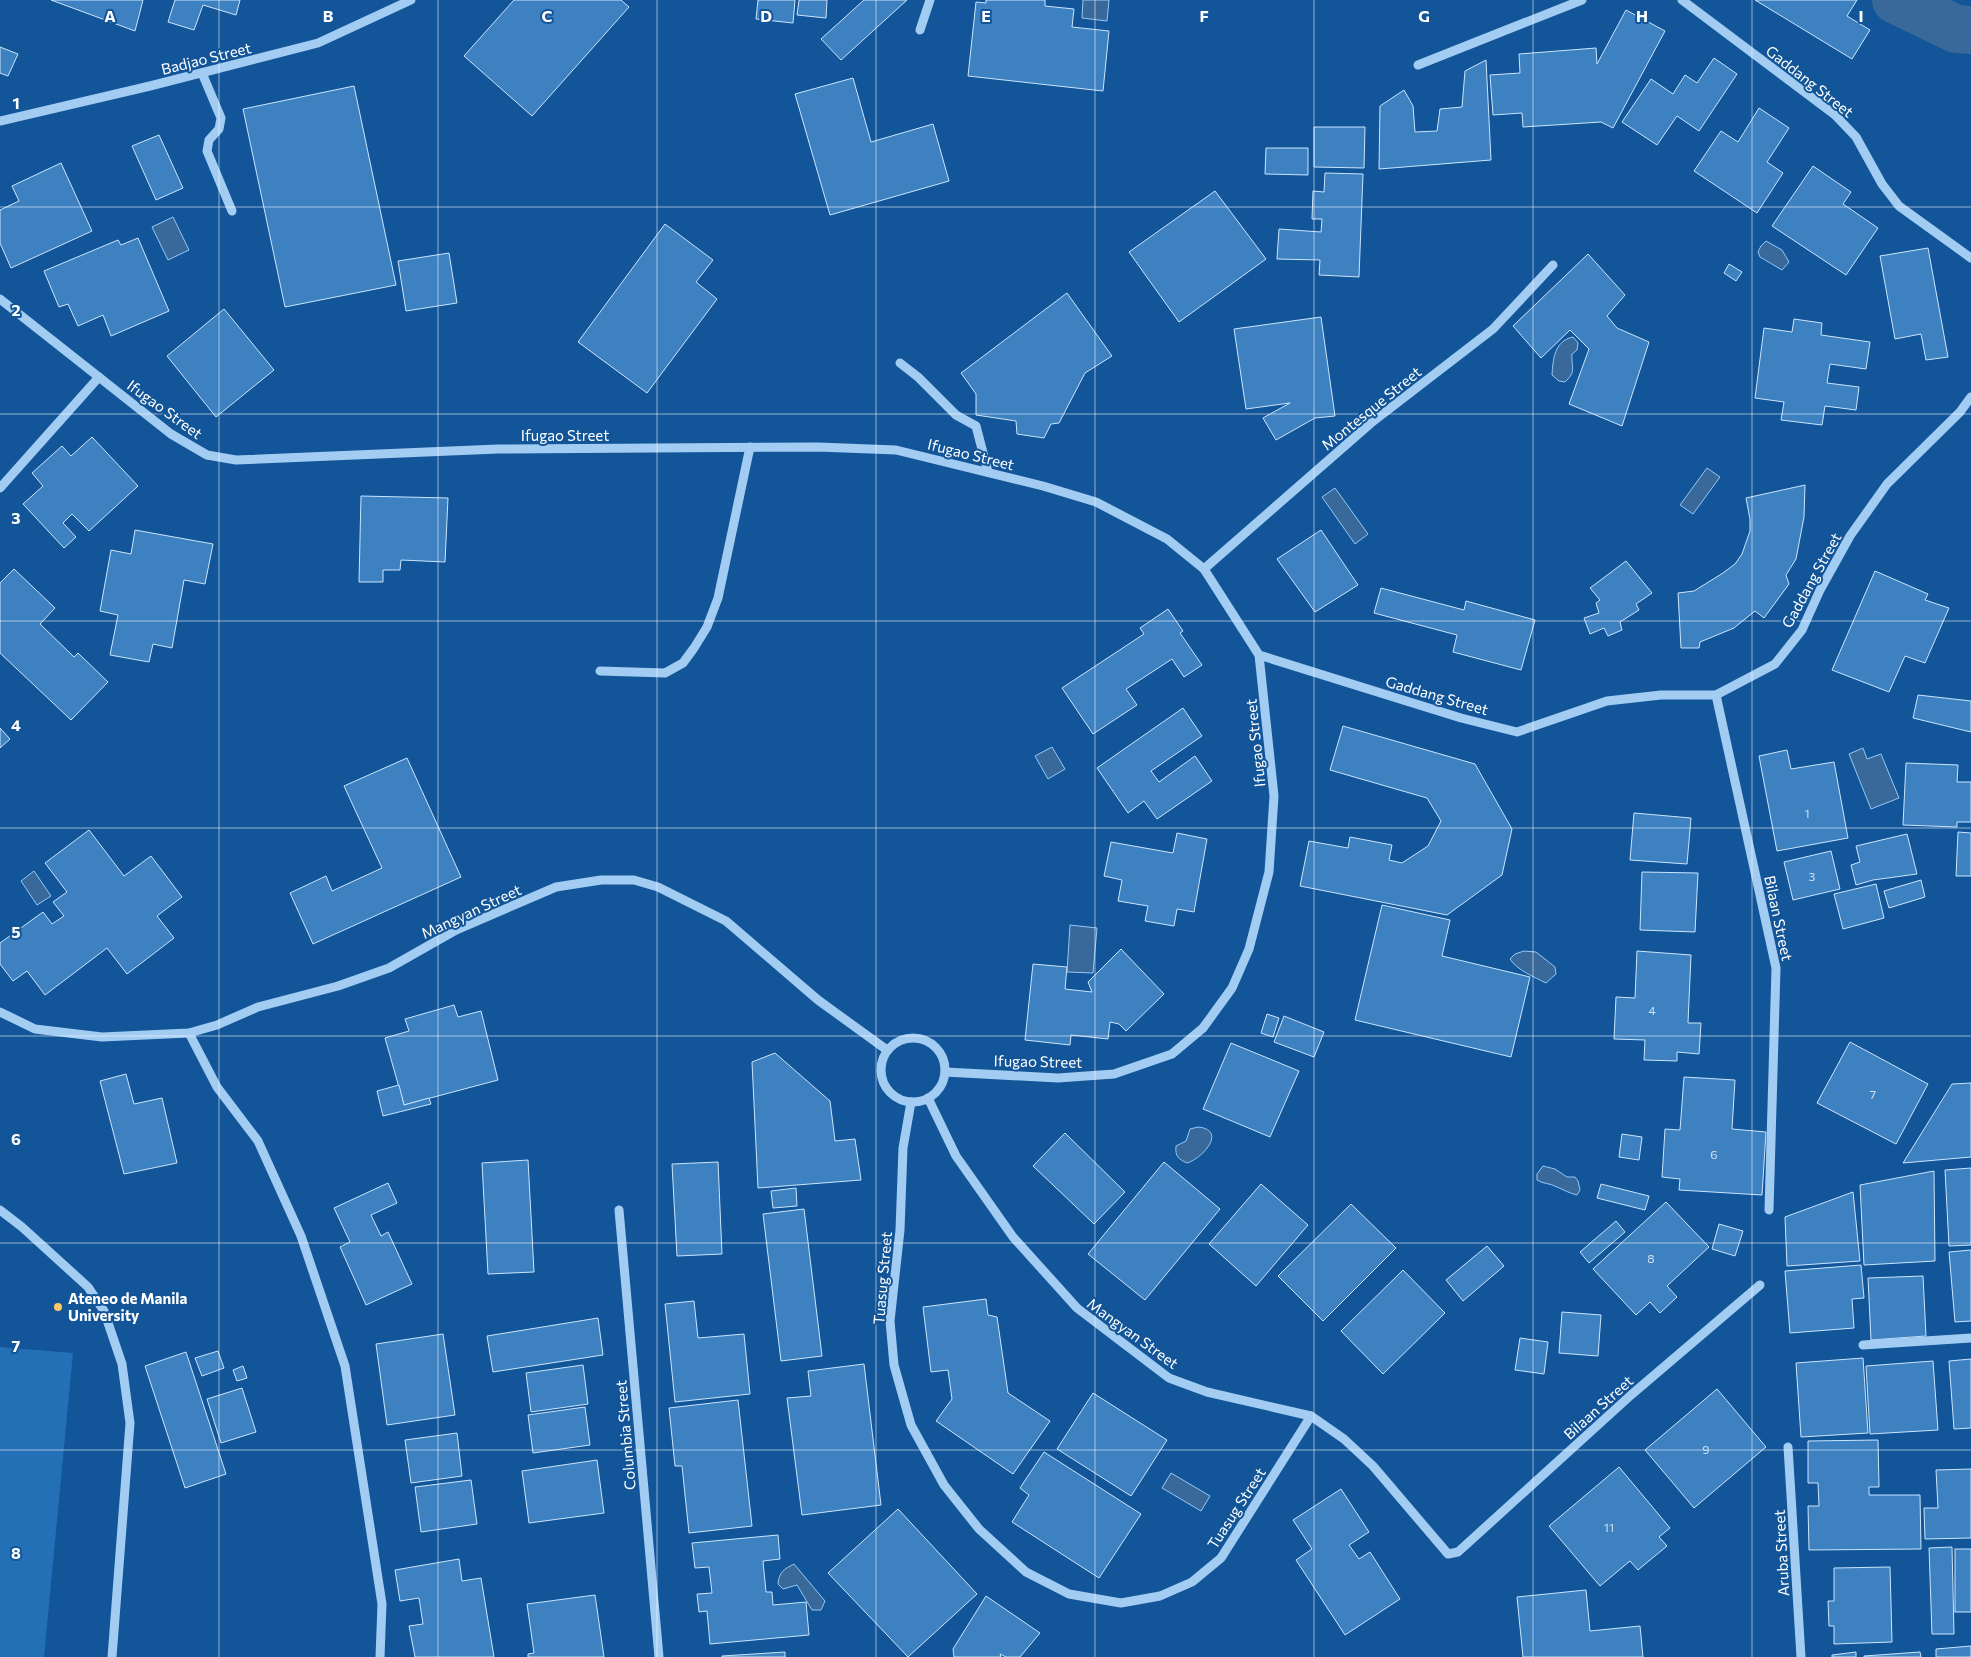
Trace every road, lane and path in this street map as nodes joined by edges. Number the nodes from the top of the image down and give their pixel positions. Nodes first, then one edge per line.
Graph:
1 (411, 0) edge
2 (930, 0) edge
3 (1582, 0) edge
4 (1682, 0) edge
5 (920, 30) dead end
6 (1418, 65) dead end
7 (202, 73) junction
8 (0, 121) edge
9 (232, 211) dead end
10 (1971, 258) edge
11 (1553, 265) dead end
12 (0, 299) edge
13 (900, 363) dead end
14 (99, 377) junction
15 (1971, 397) edge
16 (750, 447) junction
17 (988, 472) junction
18 (0, 488) edge
19 (1204, 569) junction
20 (1259, 655) junction
21 (600, 671) dead end
22 (1716, 695) junction
23 (0, 1012) edge
24 (189, 1033) junction
25 (887, 1050) junction
26 (945, 1072) junction
27 (928, 1098) junction
28 (911, 1102) junction
29 (0, 1210) edge
30 (619, 1210) dead end
31 (1768, 1210) dead end
32 (1760, 1285) dead end
33 (1971, 1338) edge
34 (1863, 1345) dead end
35 (1311, 1416) junction
36 (1788, 1447) dead end
37 (1458, 1552) joint
38 (112, 1657) edge
39 (380, 1657) edge
40 (659, 1657) edge
41 (1801, 1657) edge

1 - 7 street, Badjao Street
2 - 5 street
3 - 6 street
4 - 10 street, Gaddang Street
7 - 8 street, Badjao Street
7 - 9 street
11 - 19 street, Montesque Street
12 - 14 street, Ifugao Street
13 - 17 street
14 - 16 street, Ifugao Street
14 - 18 street
15 - 22 street, Gaddang Street
16 - 17 street, Ifugao Street
16 - 21 street
17 - 19 street, Ifugao Street
19 - 20 street, Ifugao Street
20 - 22 street, Gaddang Street
20 - 26 street, Ifugao Street
22 - 31 street, Bilaan Street
23 - 24 street, Mangyan Street
24 - 25 street, Mangyan Street
24 - 39 street
25 - 26 street
25 - 28 street
26 - 27 street
27 - 28 street
27 - 35 street, Mangyan Street
28 - 35 street, Tuasug Street
29 - 38 street
30 - 40 street, Columbia Street
32 - 37 street, Bilaan Street
33 - 34 street
35 - 37 street, Mangyan Street
36 - 41 street, Aruba Street

